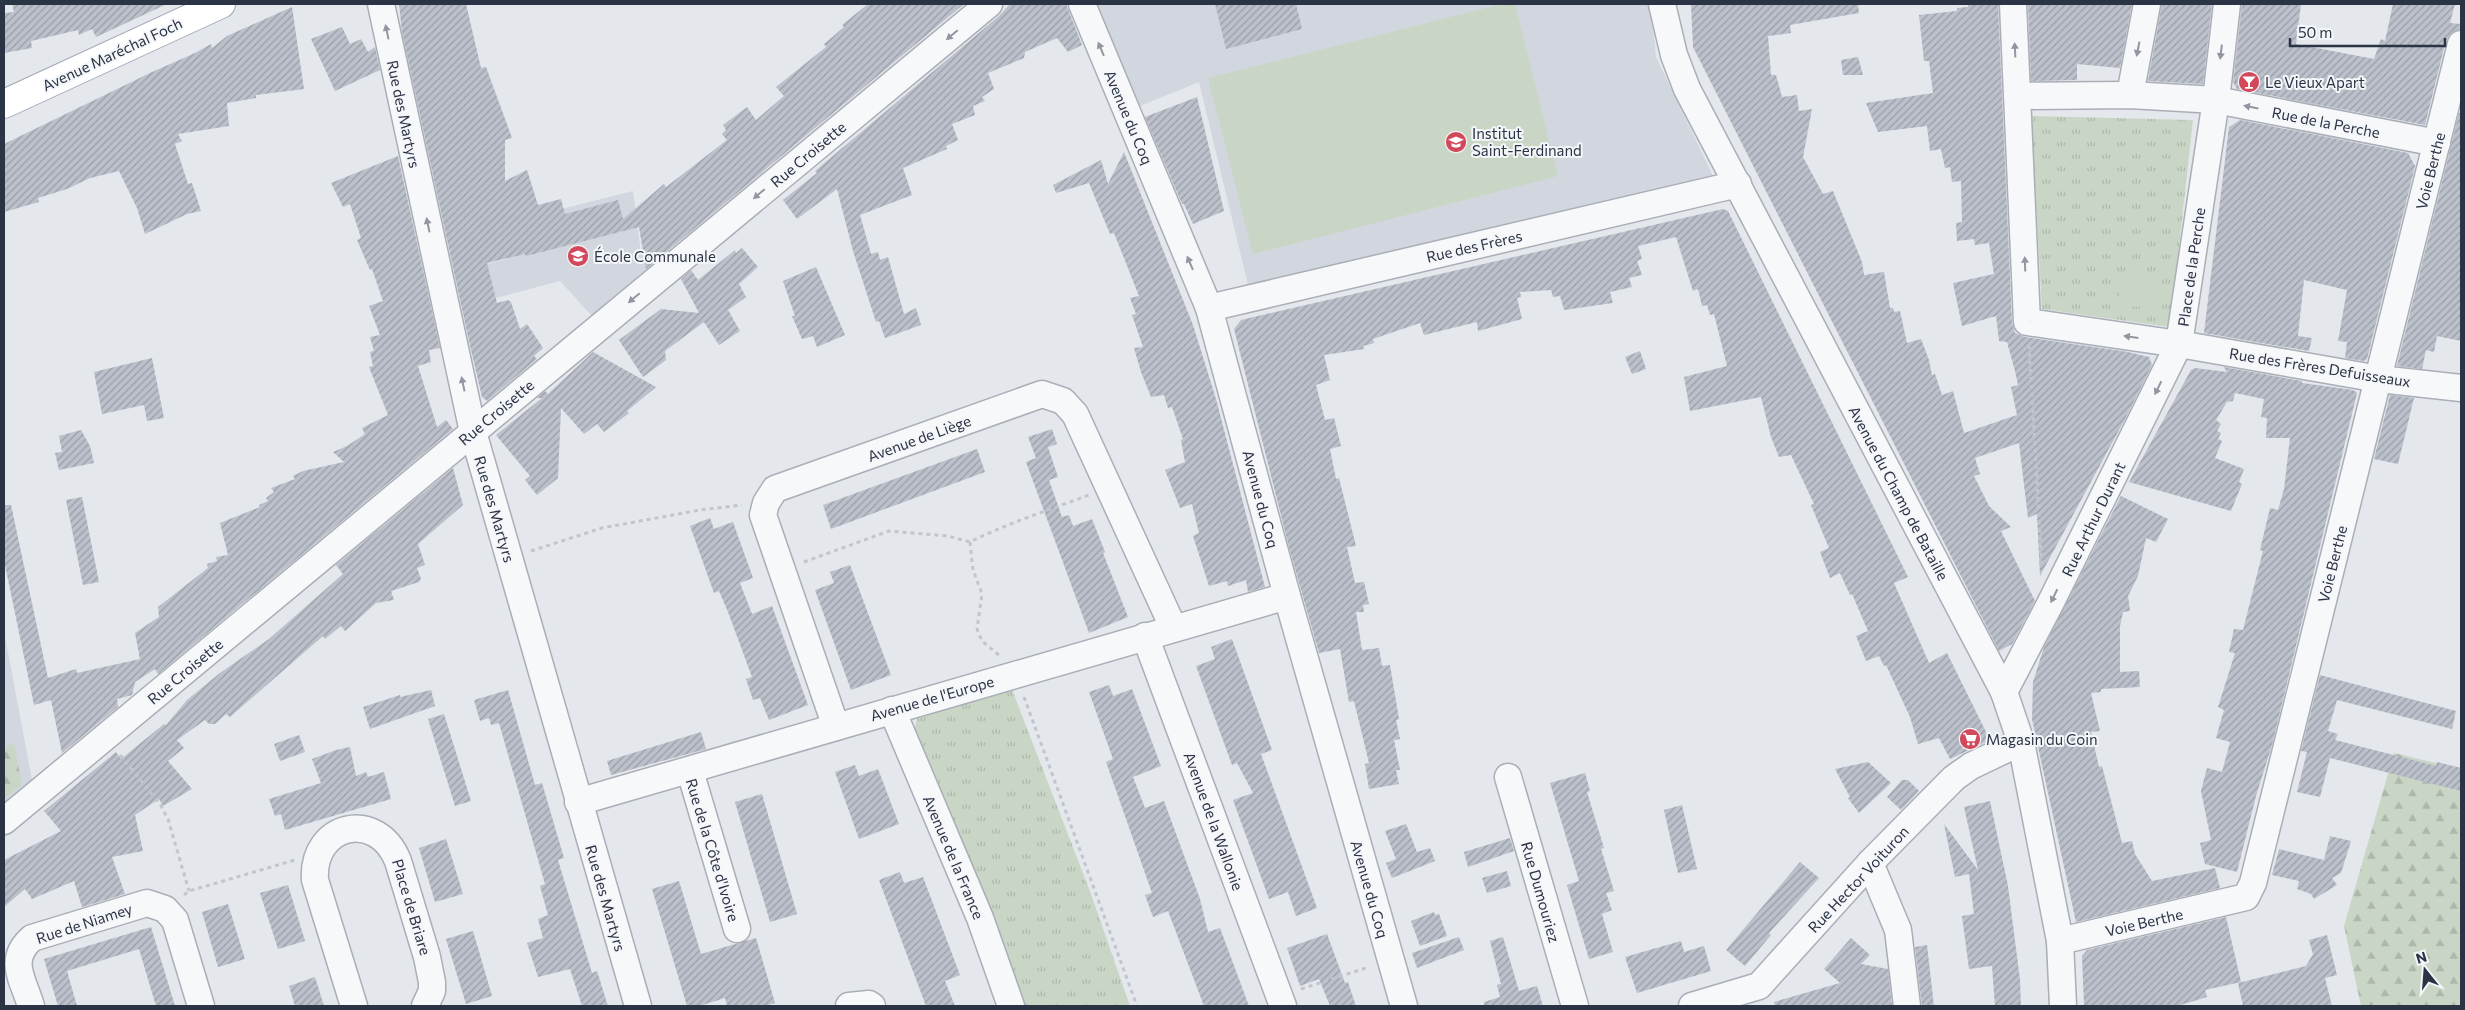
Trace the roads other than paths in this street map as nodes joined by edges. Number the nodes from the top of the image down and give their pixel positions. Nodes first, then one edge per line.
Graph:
1 (221, 4) edge
2 (381, 4) edge
3 (989, 4) edge
4 (1082, 4) edge
5 (1662, 4) edge
6 (2013, 4) edge
7 (2147, 4) edge
8 (2227, 4) edge
9 (2461, 44) edge
10 (2130, 95) junction
11 (2018, 96) junction
12 (2216, 100) junction
13 (4, 104) edge
14 (2437, 143) junction
15 (1738, 184) junction
16 (1209, 308) junction
17 (2179, 344) junction
18 (2379, 379) junction
19 (2461, 388) edge
20 (473, 432) junction
21 (1287, 596) junction
22 (1173, 628) junction
23 (1145, 636) junction
24 (2004, 692) junction
25 (892, 710) junction
26 (836, 727) junction
27 (2021, 742) junction
28 (690, 771) junction
29 (1508, 777) dead end
30 (578, 802) junction
31 (4, 821) edge
32 (1870, 862) junction
33 (737, 929) dead end
34 (2060, 941) junction
35 (1761, 996) edge
36 (1280, 1001) edge
37 (31, 1006) edge
38 (201, 1006) edge
39 (354, 1006) edge
40 (425, 1006) edge
41 (638, 1006) edge
42 (850, 1006) edge
43 (872, 1006) edge
44 (1011, 1006) edge
45 (1404, 1006) edge
46 (1575, 1006) edge
47 (1692, 1006) edge
48 (1906, 1006) edge
49 (2063, 1006) edge

1 - 13 main road, Avenue Maréchal Foch
20 -> 2 street, Rue des Martyrs
3 -> 20 street, Rue Croisette
16 -> 4 street, Avenue du Coq
5 - 15 street, Avenue du Champ de Bataille
11 -> 6 street
7 -> 10 street
8 -> 12 street, Place de la Perche
9 - 14 street, Voie Berthe
10 - 11 street
10 - 12 street
17 -> 11 street, Place de la Perche
14 -> 12 street, Rue de la Perche
12 - 17 street, Place de la Perche
14 - 18 street, Voie Berthe
15 - 16 street, Rue des Frères
15 - 24 street, Avenue du Champ de Bataille
16 - 21 street, Avenue du Coq
17 - 18 street, Rue des Frères Defuisseaux
17 -> 24 street, Rue Arthur Durant
18 - 19 street, Rue des Frères Defuisseaux
18 - 34 street, Voie Berthe
20 - 30 street, Rue des Martyrs
20 - 31 street, Rue Croisette
21 - 22 street, Avenue de l'Europe
21 - 45 street, Avenue du Coq
22 - 23 street, Avenue de l'Europe
22 - 26 street, Avenue de Liège
23 - 25 street, Avenue de l'Europe
23 - 36 street, Avenue de la Wallonie
24 - 27 street, Avenue du Champ de Bataille
25 - 26 street, Avenue de l'Europe
25 - 44 street, Avenue de la France
26 - 28 street, Avenue de l'Europe
27 - 32 street, Rue Hector Voituron
27 - 34 street, Avenue du Champ de Bataille
28 - 30 street, Avenue de l'Europe
28 - 33 street, Rue de la Côte d'Ivoire
29 - 46 street, Rue Dumouriez
30 - 41 street, Rue des Martyrs
32 - 35 street, Rue Hector Voituron
32 - 48 street
34 - 49 street, Avenue du Champ de Bataille
35 - 47 street, Rue Hector Voituron
37 - 38 street, Rue de Niamey
39 - 40 street, Place de Briare
42 - 43 street

